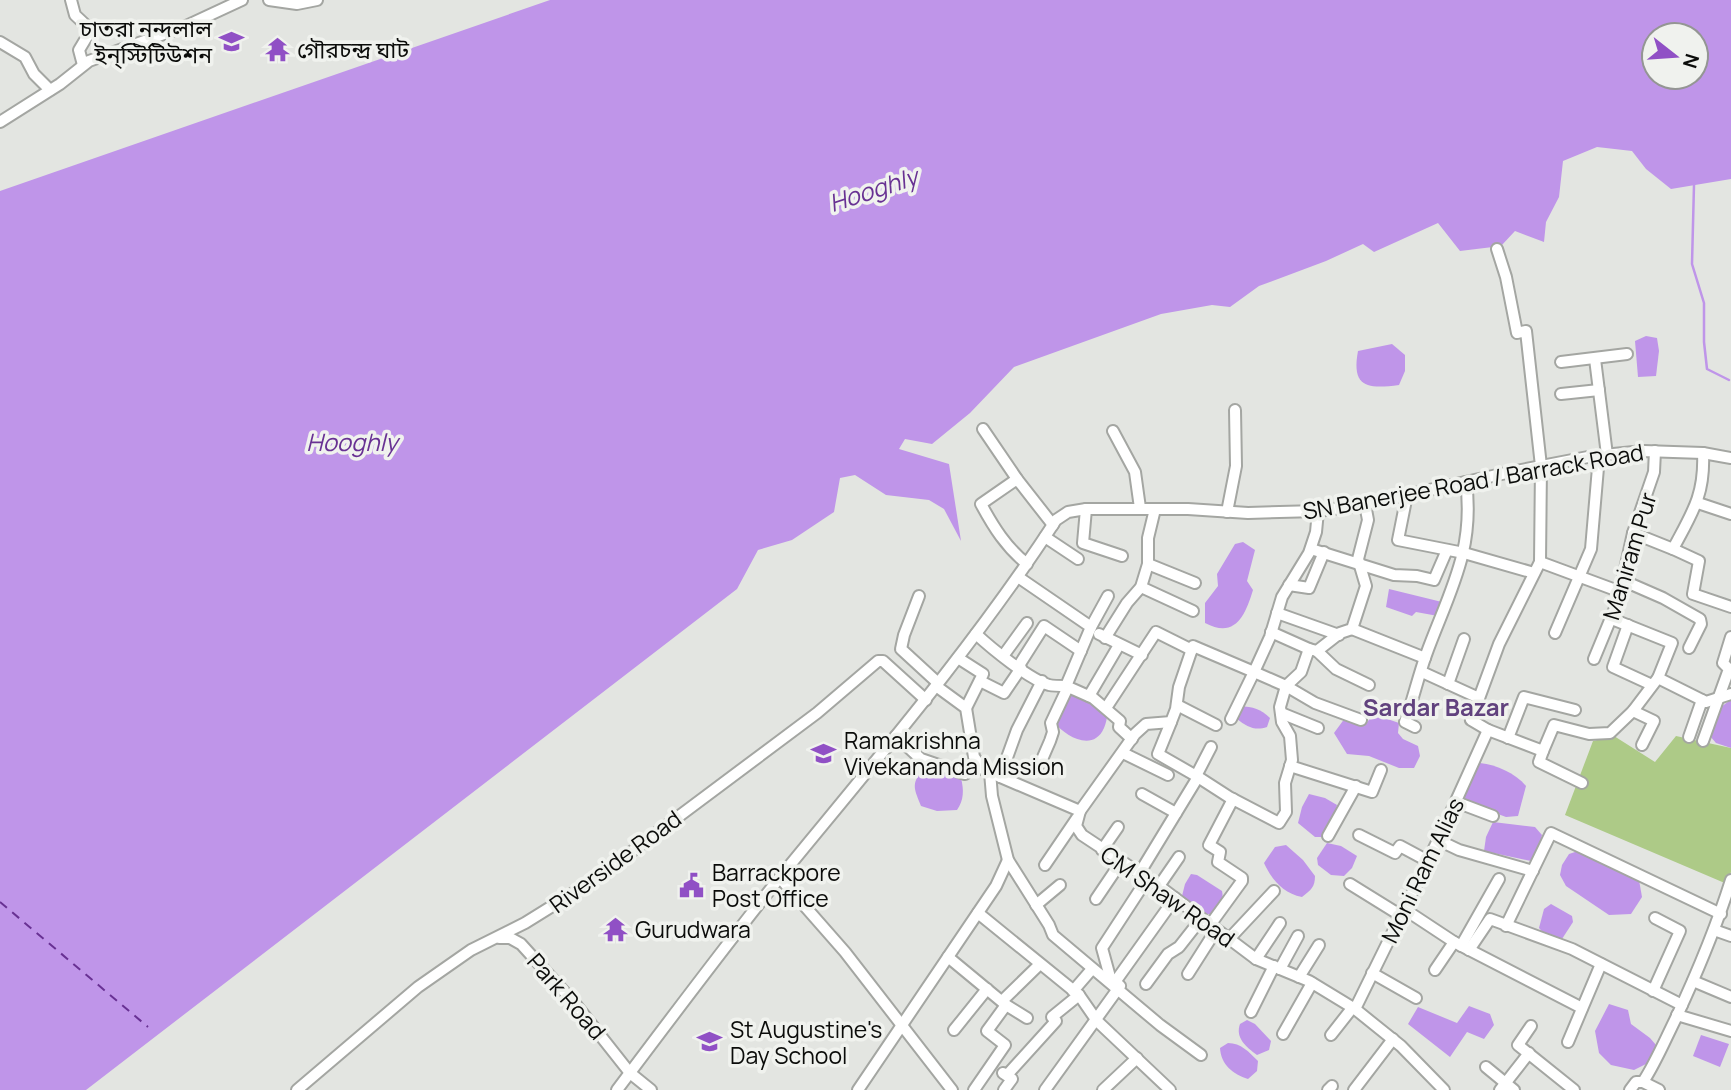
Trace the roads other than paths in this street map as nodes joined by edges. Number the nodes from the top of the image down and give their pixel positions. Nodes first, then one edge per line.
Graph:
1 (71, 0) edge
2 (242, 0) edge
3 (317, 0) edge
4 (277, 1) edge
5 (0, 42) edge
6 (83, 65) junction
7 (50, 90) junction
8 (0, 122) edge
9 (1497, 249) dead end
10 (1627, 354) dead end
11 (1595, 359) junction
12 (1561, 362) dead end
13 (1598, 390) junction
14 (1562, 394) dead end
15 (1235, 410) dead end
16 (983, 429) dead end
17 (1113, 431) dead end
18 (1655, 451) junction
19 (1703, 453) junction
20 (1603, 455) junction
21 (1731, 458) edge
22 (1541, 466) junction
23 (1017, 480) junction
24 (1466, 482) junction
25 (1407, 495) junction
26 (1698, 503) junction
27 (1365, 504) junction
28 (1140, 508) junction
29 (1086, 509) junction
30 (1155, 509) junction
31 (1318, 511) junction
32 (1227, 512) junction
33 (1731, 514) edge
34 (1053, 525) junction
35 (1633, 533) junction
36 (1045, 537) junction
37 (1311, 549) junction
38 (1673, 549) junction
39 (1447, 550) junction
40 (1324, 552) junction
41 (1464, 553) junction
42 (1122, 556) dead end
43 (1078, 559) dead end
44 (1539, 562) junction
45 (1027, 564) junction
46 (1148, 564) junction
47 (1359, 564) junction
48 (1534, 573) junction
49 (1580, 575) junction
50 (1018, 577) junction
51 (1195, 583) dead end
52 (1289, 585) junction
53 (1622, 586) junction
54 (1141, 587) junction
55 (919, 596) dead end
56 (1108, 596) dead end
57 (1731, 607) edge
58 (1193, 611) dead end
59 (1277, 613) junction
60 (1612, 619) junction
61 (1027, 623) dead end
62 (1628, 625) junction
63 (1090, 629) junction
64 (1352, 629) junction
65 (1271, 632) junction
66 (1555, 633) dead end
67 (976, 634) junction
68 (1339, 635) junction
69 (1731, 637) edge
70 (1105, 638) junction
71 (1464, 639) dead end
72 (1119, 645) junction
73 (1689, 648) dead end
74 (1192, 650) junction
75 (1313, 650) junction
76 (1081, 651) junction
77 (1142, 655) junction
78 (1003, 656) junction
79 (958, 657) junction
80 (1425, 658) junction
81 (1594, 659) dead end
82 (1019, 667) junction
83 (1254, 672) junction
84 (1422, 672) junction
85 (980, 681) junction
86 (1042, 681) junction
87 (1655, 681) junction
88 (1448, 684) junction
89 (937, 685) junction
90 (1369, 685) dead end
91 (1067, 686) junction
92 (1286, 686) junction
93 (1731, 694) edge
94 (1089, 696) junction
95 (1718, 697) junction
96 (1479, 698) junction
97 (926, 700) junction
98 (1702, 700) junction
99 (1177, 705) junction
100 (966, 708) junction
101 (1106, 708) junction
102 (1575, 710) dead end
103 (1633, 711) junction
104 (1281, 713) junction
105 (1231, 719) dead end
106 (1361, 720) dead end
107 (1171, 722) junction
108 (1216, 724) dead end
109 (1415, 727) dead end
110 (1318, 728) dead end
111 (1488, 730) junction
112 (896, 736) junction
113 (1689, 737) dead end
114 (1508, 738) junction
115 (1132, 739) junction
116 (1703, 741) dead end
117 (1642, 745) dead end
118 (1211, 747) dead end
119 (1543, 751) junction
120 (1122, 753) junction
121 (1040, 764) dead end
122 (1290, 766) junction
123 (1381, 769) dead end
124 (965, 774) dead end
125 (995, 775) junction
126 (1168, 775) dead end
127 (1197, 776) junction
128 (1582, 783) dead end
129 (1356, 786) junction
130 (1142, 793) dead end
131 (1233, 799) junction
132 (1456, 802) junction
133 (1079, 813) junction
134 (1176, 813) junction
135 (1493, 816) dead end
136 (1118, 827) dead end
137 (1359, 835) dead end
138 (1328, 836) dead end
139 (1438, 840) junction
140 (1102, 850) junction
141 (1179, 857) dead end
142 (1009, 860) junction
143 (1428, 861) junction
144 (1121, 862) junction
145 (1045, 865) dead end
146 (1533, 871) junction
147 (1143, 876) junction
148 (779, 878) junction
149 (1499, 878) dead end
150 (1731, 880) edge
151 (1350, 884) dead end
152 (1060, 885) dead end
153 (1159, 886) junction
154 (1274, 891) dead end
155 (1175, 898) junction
156 (1096, 899) dead end
157 (1036, 905) junction
158 (1402, 912) junction
159 (978, 913) junction
160 (1721, 914) junction
161 (1656, 918) dead end
162 (525, 923) junction
163 (1280, 923) dead end
164 (1209, 925) junction
165 (1506, 926) junction
166 (1714, 930) junction
167 (1298, 936) dead end
168 (1731, 936) edge
169 (493, 939) junction
170 (1229, 939) junction
171 (521, 944) junction
172 (1319, 945) dead end
173 (1461, 946) junction
174 (948, 957) junction
175 (1256, 959) junction
176 (1040, 964) junction
177 (1601, 964) junction
178 (1277, 968) junction
179 (1092, 970) junction
180 (1435, 970) dead end
181 (1372, 973) junction
182 (1188, 974) dead end
183 (1299, 977) junction
184 (1693, 981) junction
185 (1312, 983) junction
186 (1146, 984) dead end
187 (1116, 986) junction
188 (987, 989) junction
189 (1653, 991) junction
190 (1076, 993) junction
191 (1731, 997) edge
192 (1416, 998) dead end
193 (1004, 1003) junction
194 (1354, 1008) junction
195 (1582, 1008) junction
196 (1680, 1010) junction
197 (1251, 1012) dead end
198 (1027, 1018) dead end
199 (1097, 1021) junction
200 (902, 1025) junction
201 (1531, 1026) dead end
202 (954, 1031) dead end
203 (1731, 1031) edge
204 (1283, 1034) dead end
205 (1331, 1035) dead end
206 (1393, 1039) junction
207 (1568, 1042) dead end
208 (1529, 1053) junction
209 (1201, 1055) dead end
210 (1137, 1058) junction
211 (992, 1066) junction
212 (1486, 1067) dead end
213 (630, 1073) junction
214 (1007, 1075) junction
215 (1643, 1082) junction
216 (1507, 1088) edge
217 (297, 1090) edge
218 (617, 1090) edge
219 (651, 1090) edge
220 (858, 1090) edge
221 (952, 1090) edge
222 (974, 1090) edge
223 (1004, 1090) edge
224 (1045, 1090) edge
225 (1103, 1090) edge
226 (1170, 1090) edge
227 (1354, 1090) edge
228 (1444, 1090) edge
229 (1574, 1090) edge
230 (1630, 1090) edge
231 (1659, 1090) edge

1 - 6 street
2 - 6 street
3 - 4 street
5 - 7 street
6 - 7 street
7 - 8 street
9 - 22 street
10 - 11 street
11 - 12 street
11 - 13 street
13 - 14 street
13 - 20 street
15 - 32 street
16 - 23 street
17 - 28 street
18 - 19 street, SN Banerjee Road / Barrack Road
18 - 20 street, SN Banerjee Road / Barrack Road
18 - 35 street, Maniram Pur
19 - 21 street, SN Banerjee Road / Barrack Road
19 - 26 street
20 - 22 street, SN Banerjee Road / Barrack Road
20 - 49 street
22 - 24 street, SN Banerjee Road / Barrack Road
22 - 44 street
23 - 34 street
23 - 45 street
24 - 25 street, SN Banerjee Road / Barrack Road
24 - 41 street
25 - 27 street, SN Banerjee Road / Barrack Road
25 - 39 street
26 - 33 street
26 - 38 street
27 - 31 street, SN Banerjee Road / Barrack Road
27 - 47 street
28 - 29 street, SN Banerjee Road / Barrack Road
28 - 30 street, SN Banerjee Road / Barrack Road
29 - 34 street, SN Banerjee Road / Barrack Road
29 - 42 street
30 - 32 street, SN Banerjee Road / Barrack Road
30 - 46 street
31 - 32 street, SN Banerjee Road / Barrack Road
31 - 37 street
34 - 36 street, SN Banerjee Road / Barrack Road
35 - 38 street
35 - 53 street, Maniram Pur
36 - 43 street
36 - 45 street, SN Banerjee Road / Barrack Road
37 - 40 street
37 - 52 street
38 - 57 street
39 - 41 street
39 - 47 street
40 - 47 street
40 - 52 street
41 - 48 street
41 - 80 street
44 - 48 street
44 - 49 street
45 - 50 street, SN Banerjee Road / Barrack Road
46 - 51 street
46 - 54 street
47 - 64 street
48 - 96 street
49 - 53 street
49 - 66 street
50 - 63 street
50 - 67 street, SN Banerjee Road / Barrack Road
52 - 59 street
53 - 60 street, Maniram Pur
53 - 73 street
54 - 58 street
54 - 70 street
55 - 89 street
56 - 63 street
59 - 65 street
59 - 68 street
60 - 62 street
60 - 81 street, Maniram Pur
61 - 78 street
62 - 87 street
62 - 87 street
63 - 70 street
63 - 76 street
64 - 68 street
64 - 80 street
65 - 75 street
65 - 83 street
67 - 78 street
67 - 79 street, SN Banerjee Road / Barrack Road
68 - 75 street
69 - 95 street
70 - 72 street
71 - 88 street
72 - 77 street
72 - 94 street
74 - 77 street
74 - 83 street
74 - 99 street
75 - 90 street
75 - 92 street
76 - 82 street
76 - 91 street
77 - 101 street
78 - 82 street
79 - 85 street
79 - 89 street, SN Banerjee Road / Barrack Road
80 - 84 street
82 - 85 street
82 - 86 street
83 - 92 street
83 - 105 street
84 - 88 street
84 - 109 street
85 - 100 street
86 - 91 street
86 - 125 street
87 - 98 street
87 - 103 street
88 - 96 street
89 - 97 street, SN Banerjee Road / Barrack Road
89 - 100 street
91 - 94 street
91 - 121 street
92 - 104 street
92 - 106 street
93 - 95 street
94 - 101 street
95 - 98 street
95 - 116 street
96 - 111 street
97 - 112 street, SN Banerjee Road / Barrack Road
97 - 162 street, Riverside Road
98 - 113 street
99 - 107 street
99 - 108 street
100 - 125 street
101 - 115 street
102 - 114 street
103 - 117 street
103 - 119 street
104 - 110 street
104 - 122 street
107 - 115 street
107 - 127 street
111 - 114 street
111 - 132 street, Moni Ram Alias
112 - 124 street
112 - 148 street, SN Banerjee Road / Barrack Road
114 - 119 street
115 - 120 street
118 - 127 street
119 - 128 street
120 - 126 street
120 - 133 street
122 - 129 street
122 - 131 street
123 - 129 street
125 - 133 street
125 - 142 street
127 - 131 street
127 - 134 street
129 - 138 street
130 - 134 street
131 - 164 street
132 - 135 street
132 - 139 street, Moni Ram Alias
133 - 140 street, CM Shaw Road
133 - 145 street
134 - 147 street
136 - 140 street
137 - 143 street
139 - 143 street, Moni Ram Alias
139 - 146 street
140 - 144 street, CM Shaw Road
141 - 153 street
142 - 157 street
142 - 159 street
143 - 158 street, Moni Ram Alias
144 - 147 street, CM Shaw Road
144 - 156 street
146 - 160 street
146 - 165 street
147 - 153 street, CM Shaw Road
147 - 187 street
148 - 200 street
148 - 213 street, SN Banerjee Road / Barrack Road
149 - 173 street
150 - 160 street
151 - 158 street
152 - 157 street
153 - 155 street, CM Shaw Road
154 - 170 street
155 - 164 street, CM Shaw Road
155 - 187 street
157 - 179 street
158 - 173 street
158 - 181 street, Moni Ram Alias
159 - 174 street
159 - 176 street
160 - 166 street
161 - 189 street
162 - 169 street, Riverside Road
162 - 171 street
163 - 175 street
164 - 170 street, CM Shaw Road
164 - 182 street
164 - 186 street
165 - 173 street
165 - 177 street
166 - 168 street
166 - 184 street
167 - 178 street
169 - 171 street, Park Road
169 - 217 street, Riverside Road
170 - 175 street, CM Shaw Road
171 - 213 street, Park Road
172 - 183 street
173 - 180 street
173 - 195 street
174 - 188 street
174 - 200 street
175 - 178 street, CM Shaw Road
176 - 190 street
176 - 193 street
177 - 189 street
177 - 195 street
178 - 183 street, CM Shaw Road
178 - 197 street
179 - 187 street
179 - 190 street
181 - 192 street
181 - 194 street, Moni Ram Alias
183 - 185 street, CM Shaw Road
184 - 191 street
184 - 196 street
185 - 194 street, CM Shaw Road
185 - 204 street
187 - 199 street
187 - 209 street
188 - 193 street
188 - 202 street
189 - 196 street
190 - 199 street
190 - 214 street
193 - 198 street
193 - 211 street
194 - 205 street, Moni Ram Alias
194 - 206 street, CM Shaw Road
195 - 207 street
196 - 203 street
196 - 215 street
199 - 210 street
199 - 224 street
200 - 220 street
200 - 221 street
201 - 208 street
206 - 227 street
206 - 228 street, CM Shaw Road
208 - 216 street
208 - 229 street
210 - 225 street
210 - 226 street
211 - 214 street
211 - 222 street
212 - 216 street
213 - 218 street, SN Banerjee Road / Barrack Road
213 - 219 street, Park Road
214 - 223 street
215 - 230 street
215 - 231 street

